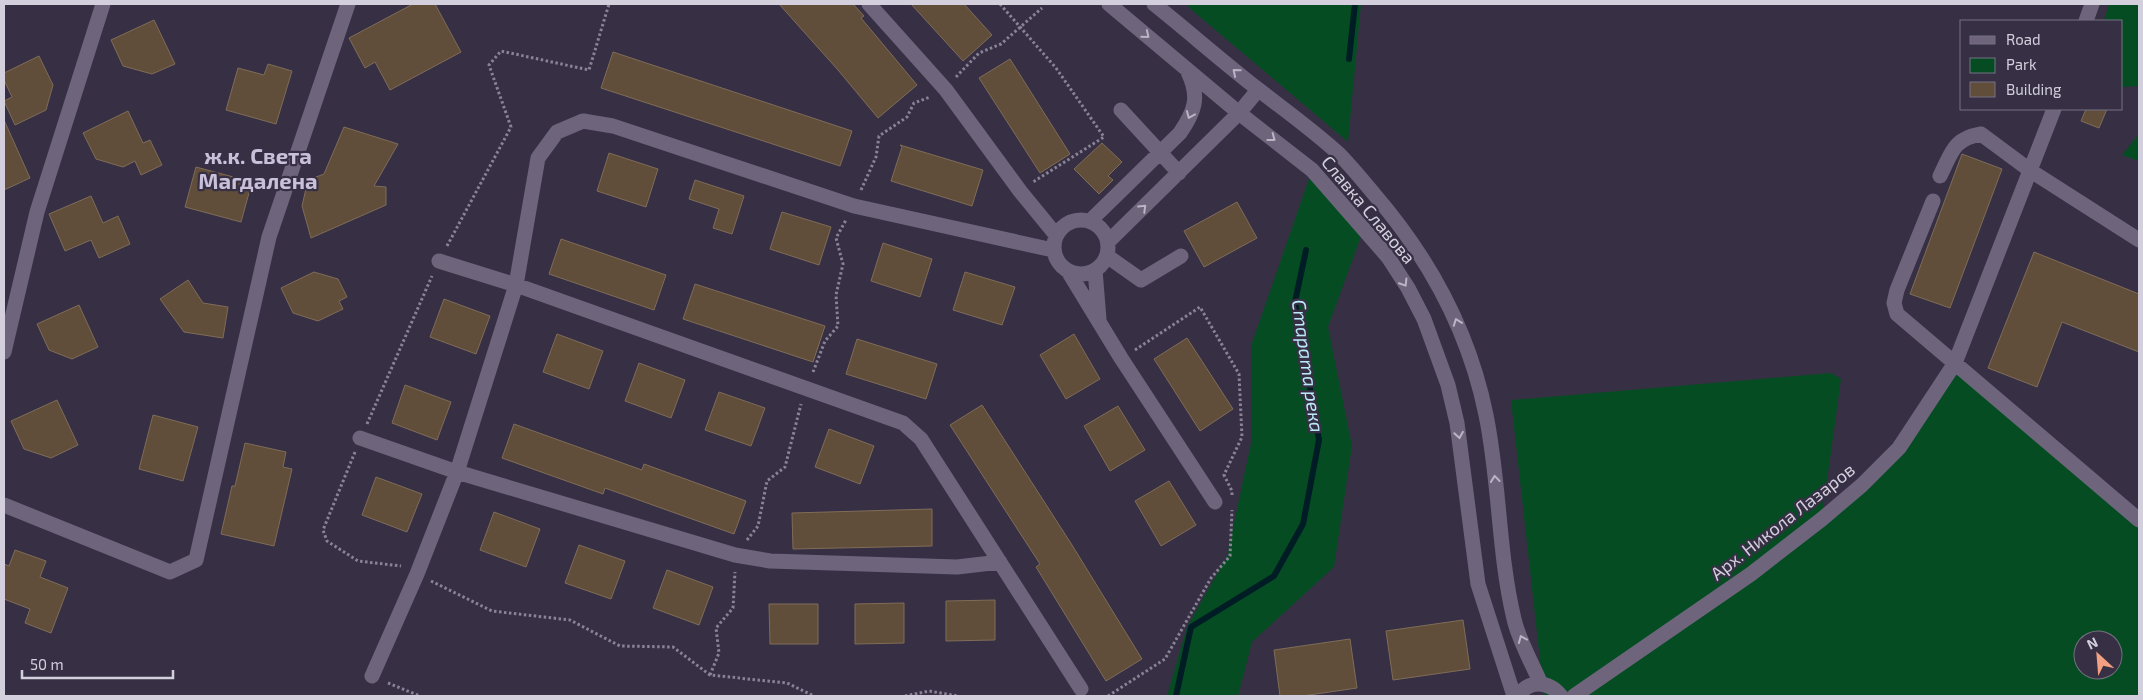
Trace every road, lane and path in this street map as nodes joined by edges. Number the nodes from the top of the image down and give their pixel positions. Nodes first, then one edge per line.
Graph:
1 (103, 4) edge
2 (348, 4) edge
3 (609, 4) edge
4 (869, 4) edge
5 (1000, 4) edge
6 (1109, 4) edge
7 (1154, 4) edge
8 (2092, 4) edge
9 (1042, 8) dead end
10 (2086, 20) edge
11 (1021, 26) junction
12 (1186, 69) junction
13 (946, 90) junction
14 (1258, 90) junction
15 (1121, 110) dead end
16 (2054, 110) edge
17 (1239, 113) junction
18 (1159, 152) junction
19 (2031, 171) junction
20 (1179, 174) junction
21 (1940, 176) dead end
22 (1020, 191) junction
23 (1933, 201) dead end
24 (1090, 221) junction
25 (2139, 240) edge
26 (1055, 243) junction
27 (1107, 249) junction
28 (1181, 256) dead end
29 (439, 261) junction
30 (1095, 270) junction
31 (1068, 271) junction
32 (516, 285) junction
33 (1099, 323) junction
34 (4, 352) edge
35 (1955, 363) junction
36 (360, 438) junction
37 (457, 472) junction
38 (1215, 502) dead end
39 (4, 505) edge
40 (2139, 520) edge
41 (1000, 562) junction
42 (417, 574) junction
43 (372, 676) dead end
44 (1541, 684) junction
45 (1081, 688) dead end
46 (814, 696) edge
47 (905, 696) edge
48 (958, 696) edge
49 (1514, 696) edge
50 (1518, 696) edge
51 (1560, 696) edge
52 (1574, 696) edge

1 - 34 street
2 - 39 street
3 - 29 path
4 - 13 street
5 - 11 path
6 -> 12 street, Славка Славова
14 -> 7 street, Славка Славова
8 - 10 street
9 - 11 path
11 - 13 path
11 - 22 path
12 - 17 street, Славка Славова
12 -> 18 street
13 - 22 street
14 - 17 street
44 -> 14 street, Славка Славова
15 - 18 street
16 - 19 street, Арх. Никола Лазаров
17 - 20 street
17 -> 49 street, Славка Славова
18 - 20 street
18 - 24 street
19 - 21 street
19 - 25 street
19 - 35 street, Арх. Никола Лазаров
27 -> 20 street
22 - 26 street
23 - 35 street
24 - 26 street
24 - 27 street
26 - 31 street
26 - 32 street
27 - 28 street
27 - 30 street
29 - 32 street
29 - 36 path
30 - 31 street
30 - 33 street
31 - 33 street
32 - 37 street
32 - 41 street
33 - 38 street
35 - 40 street
35 - 52 street, Арх. Никола Лазаров
36 - 37 street
36 - 42 path
37 - 41 street
37 - 42 street
41 - 45 street
42 - 43 street
42 - 46 path
44 - 50 street
44 - 51 street
47 - 48 path

